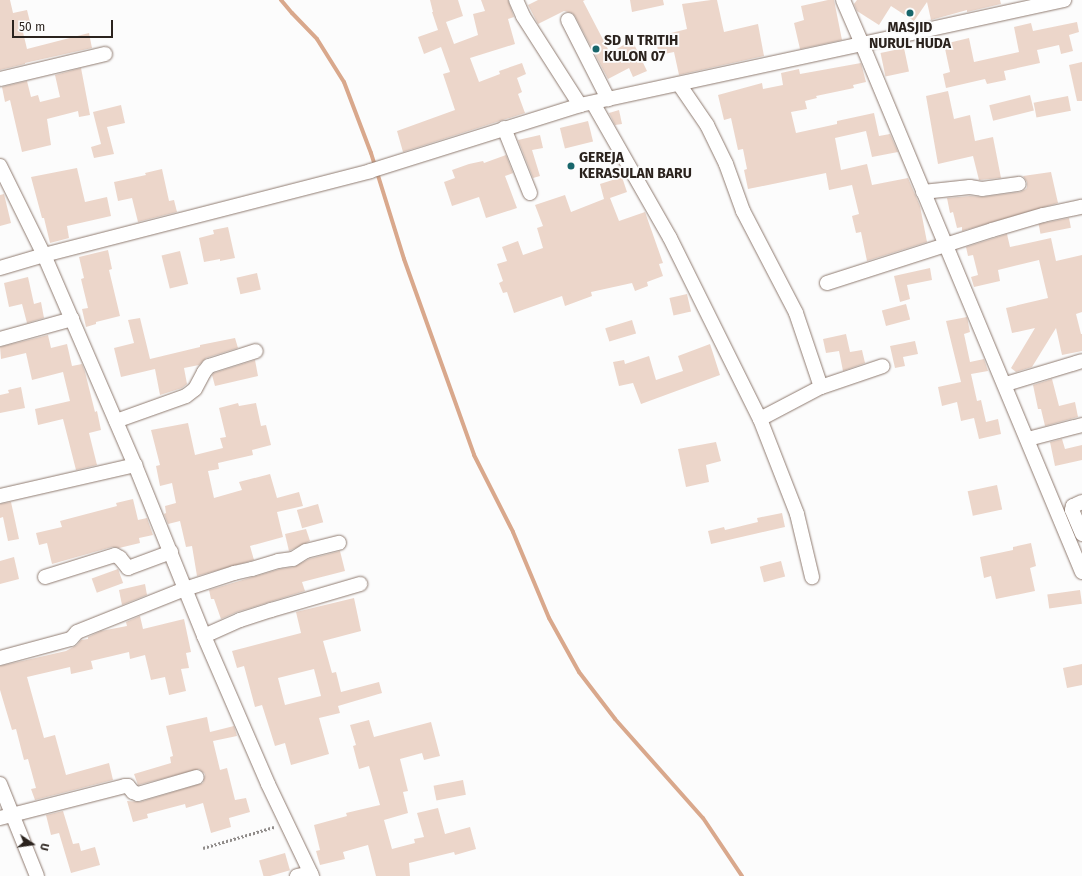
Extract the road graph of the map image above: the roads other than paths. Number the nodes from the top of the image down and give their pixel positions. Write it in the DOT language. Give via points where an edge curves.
graph roads {
  1 [pos="516,0"];
  2 [pos="843,0"];
  3 [pos="1064,0"];
  4 [pos="568,20"];
  5 [pos="862,44"];
  6 [pos="105,54"];
  7 [pos="0,80"];
  8 [pos="679,84"];
  9 [pos="608,99"];
  10 [pos="587,104"];
  11 [pos="504,128"];
  12 [pos="0,166"];
  13 [pos="1019,184"];
  14 [pos="924,192"];
  15 [pos="530,193"];
  16 [pos="1082,207"];
  17 [pos="946,245"];
  18 [pos="44,255"];
  19 [pos="0,268"];
  20 [pos="827,283"];
  21 [pos="72,319"];
  22 [pos="0,339"];
  23 [pos="256,351"];
  24 [pos="1082,360"];
  25 [pos="883,366"];
  26 [pos="1006,384"];
  27 [pos="821,387"];
  28 [pos="760,419"];
  29 [pos="116,421"];
  30 [pos="1082,424"];
  31 [pos="1028,438"];
  32 [pos="134,465"];
  33 [pos="0,496"];
  34 [pos="1082,502"];
  35 [pos="1082,534"];
  36 [pos="339,543"];
  37 [pos="171,552"];
  38 [pos="1082,572"];
  39 [pos="45,577"];
  40 [pos="812,577"];
  41 [pos="360,584"];
  42 [pos="185,590"];
  43 [pos="204,636"];
  44 [pos="0,658"];
  45 [pos="197,777"];
  46 [pos="0,784"];
  47 [pos="6,816"];
  48 [pos="311,874"];
  49 [pos="37,876"];
  50 [pos="297,876"];
  1 -- 10 [label="street" via="523,16"];
  2 -- 5 [label="street"];
  3 -- 5 [label="street"];
  4 -- 9 [label="street"];
  5 -- 8 [label="street"];
  5 -- 14 [label="street"];
  6 -- 7 [label="street"];
  8 -- 9 [label="street"];
  8 -- 27 [label="street" via="707,125 726,164 743,211 796,313"];
  9 -- 10 [label="street"];
  10 -- 11 [label="street"];
  10 -- 28 [label="street" via="670,238"];
  11 -- 15 [label="street"];
  11 -- 18 [label="street" via="370,171"];
  12 -- 18 [label="street"];
  13 -- 14 [label="street"];
  14 -- 17 [label="street"];
  16 -- 17 [label="street" via="1043,215"];
  17 -- 20 [label="street"];
  17 -- 26 [label="street"];
  18 -- 19 [label="street"];
  18 -- 21 [label="street"];
  21 -- 22 [label="street"];
  21 -- 29 [label="street"];
  23 -- 29 [label="street" via="209,366 195,389 186,396"];
  24 -- 26 [label="street"];
  25 -- 27 [label="street"];
  26 -- 31 [label="street"];
  27 -- 28 [label="street"];
  28 -- 40 [label="street" via="797,514"];
  29 -- 32 [label="street"];
  30 -- 31 [label="street"];
  31 -- 38 [label="street"];
  32 -- 33 [label="street"];
  32 -- 37 [label="street"];
  34 -- 35 [label="street" via="1073,506 1072,510"];
  36 -- 42 [label="street"];
  37 -- 39 [label="street" via="128,568 115,554"];
  37 -- 42 [label="street"];
  41 -- 43 [label="street" via="271,610"];
  42 -- 43 [label="street"];
  42 -- 44 [label="street" via="77,632 71,639"];
  43 -- 48 [label="street" via="286,824"];
  45 -- 47 [label="street" via="138,794 125,786"];
  46 -- 47 [label="street"];
  47 -- 49 [label="street"];
  48 -- 50 [label="street"];
}
